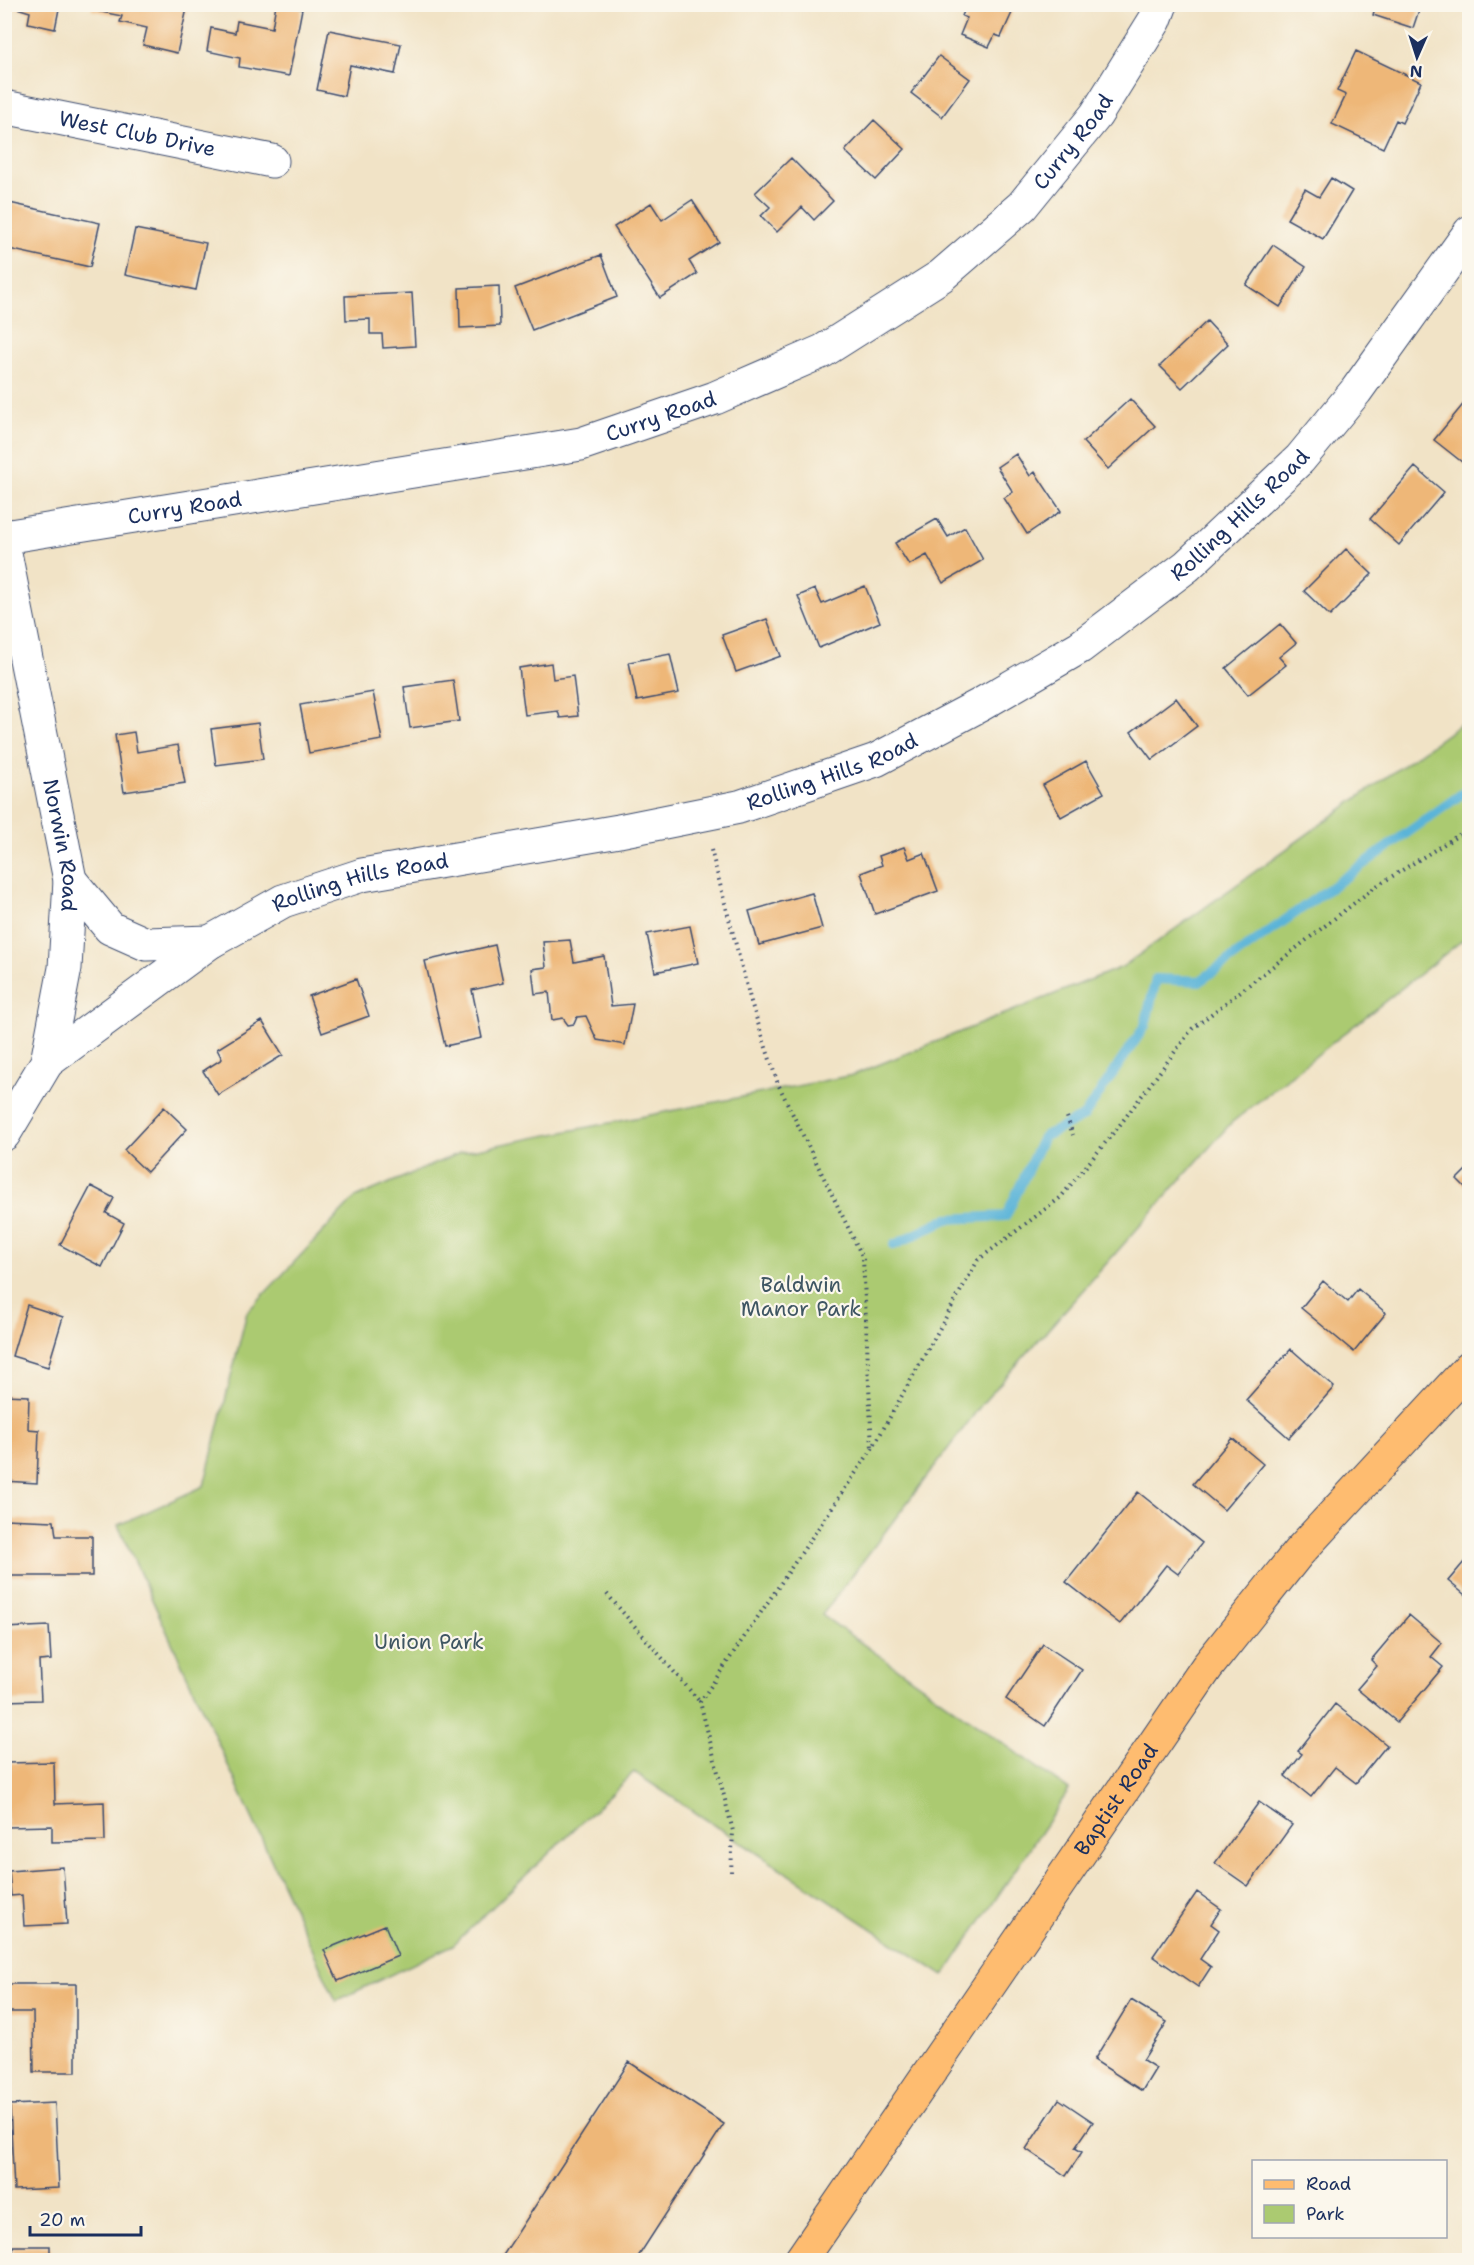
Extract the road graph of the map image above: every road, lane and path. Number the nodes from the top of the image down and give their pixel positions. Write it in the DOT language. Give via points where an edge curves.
graph roads {
  1 [pos="1161,4"];
  2 [pos="4,107"];
  3 [pos="272,161"];
  4 [pos="1470,232"];
  5 [pos="4,537"];
  6 [pos="4,548"];
  7 [pos="702,814"];
  8 [pos="1470,828"];
  9 [pos="70,880"];
  10 [pos="210,942"];
  11 [pos="47,1062"];
  12 [pos="1067,1116"];
  13 [pos="4,1134"];
  14 [pos="1073,1135"];
  15 [pos="1470,1367"];
  16 [pos="872,1449"];
  17 [pos="608,1594"];
  18 [pos="700,1702"];
  19 [pos="731,1872"];
  20 [pos="801,2260"];
  1 -- 5 [label="street, Curry Road" via="1096,115 1022,206 941,276 823,351 715,398 581,444"];
  2 -- 3 [label="street, West Club Drive"];
  4 -- 7 [label="street, Rolling Hills Road" via="1356,392 1300,459 1187,566 1134,607 1080,647 876,760 739,807"];
  6 -- 9 [label="street, Norwin Road"];
  7 -- 10 [label="street, Rolling Hills Road" via="362,875 284,901"];
  7 -- 16 [label="path" via="751,1002 778,1084 863,1258"];
  8 -- 16 [label="path" via="1375,887 1192,1029 1060,1198 978,1260"];
  9 -- 10 [label="street" via="110,928 146,944"];
  9 -- 11 [label="street, Norwin Road" via="65,968"];
  10 -- 11 [label="street, Rolling Hills Road"];
  11 -- 13 [label="street, Norwin Road"];
  12 -- 14 [label="path"];
  15 -- 20 [label="main road, Baptist Road" via="1298,1553 1207,1667"];
  16 -- 18 [label="path"];
  17 -- 18 [label="path"];
  18 -- 19 [label="path" via="734,1831"];
}
